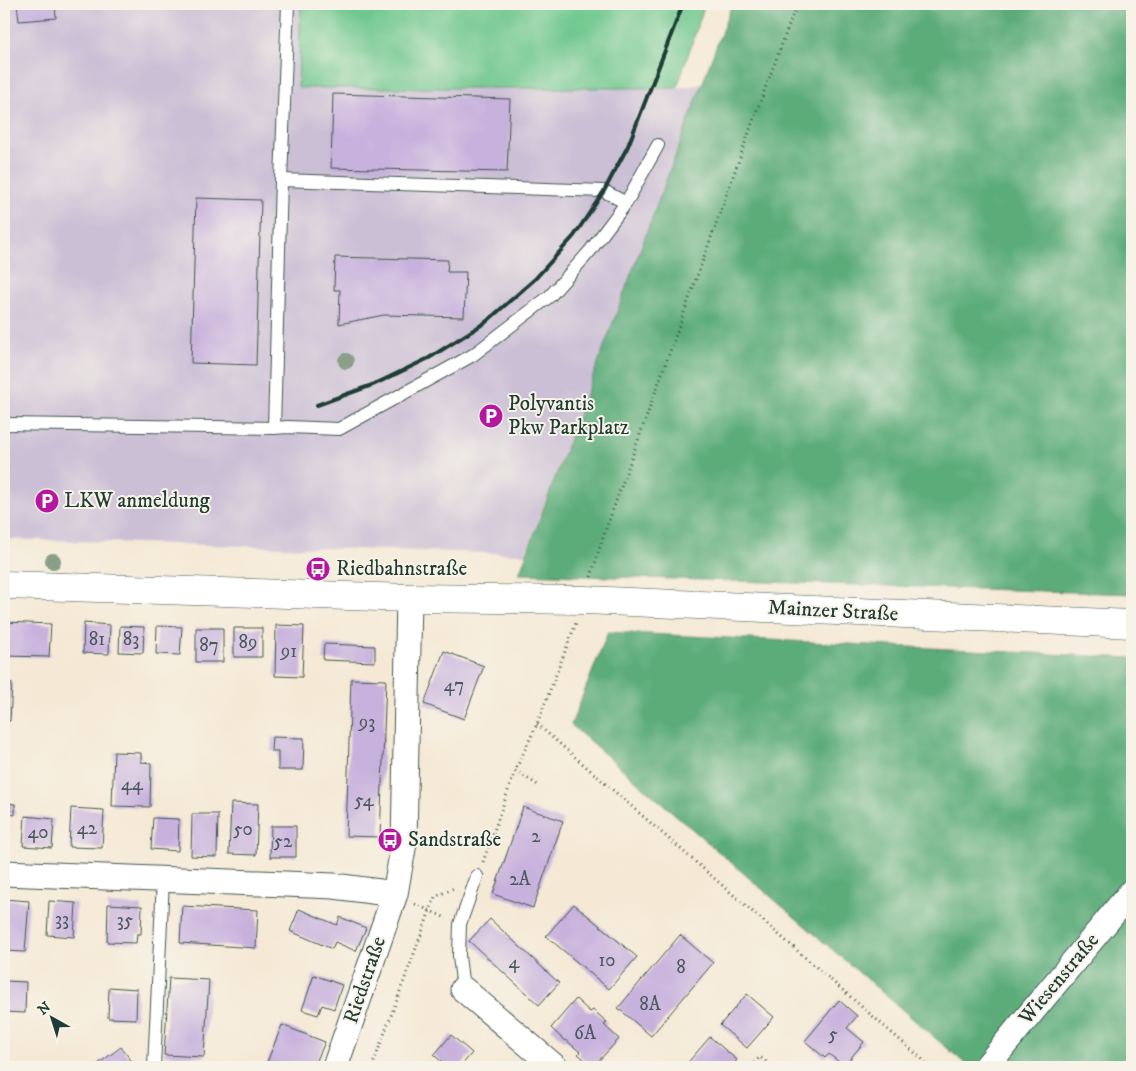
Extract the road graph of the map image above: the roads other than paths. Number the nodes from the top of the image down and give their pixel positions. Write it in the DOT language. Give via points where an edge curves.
graph roads {
  1 [pos="288,4"];
  2 [pos="658,145"];
  3 [pos="281,180"];
  4 [pos="626,202"];
  5 [pos="4,424"];
  6 [pos="274,428"];
  7 [pos="4,585"];
  8 [pos="409,598"];
  9 [pos="1132,624"];
  10 [pos="4,873"];
  11 [pos="477,876"];
  12 [pos="164,880"];
  13 [pos="1132,891"];
  14 [pos="395,894"];
  15 [pos="463,989"];
  16 [pos="154,1067"];
  17 [pos="334,1067"];
  18 [pos="556,1067"];
  19 [pos="986,1067"];
  1 -- 3 [label="lane"];
  2 -- 4 [label="lane"];
  3 -- 4 [label="lane" via="604,191"];
  3 -- 6 [label="lane"];
  4 -- 6 [label="lane" via="590,251 550,296 473,355 339,429"];
  5 -- 6 [label="lane"];
  7 -- 8 [label="main road"];
  8 -- 9 [label="main road, Mainzer Straße" via="585,600"];
  8 -- 14 [label="street" via="404,843"];
  10 -- 12 [label="street"];
  11 -- 15 [label="lane" via="460,924"];
  12 -- 14 [label="street" via="334,886"];
  12 -- 16 [label="lane"];
  13 -- 19 [label="street, Wiesenstraße"];
  14 -- 17 [label="street, Riedstraße"];
  15 -- 18 [label="street"];
}
